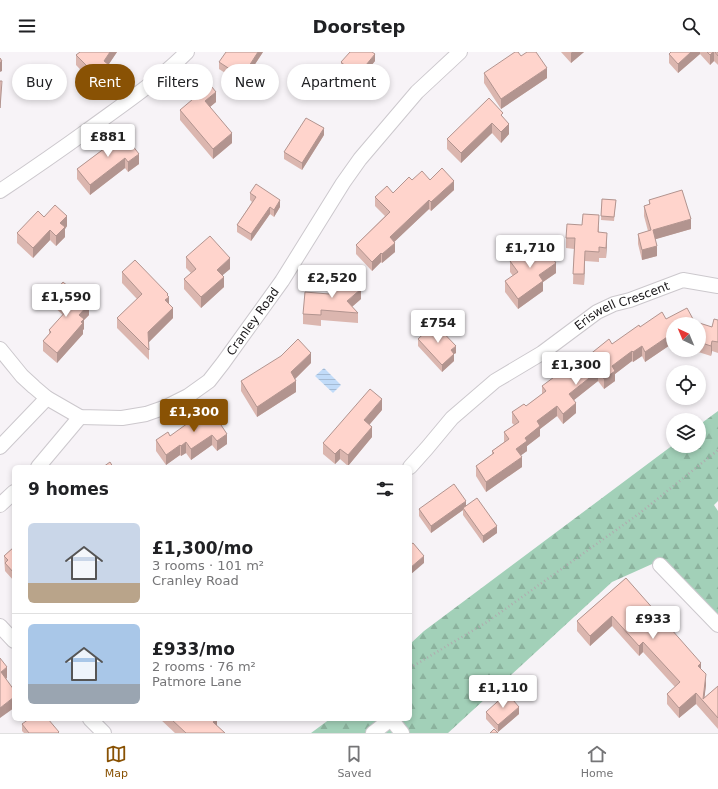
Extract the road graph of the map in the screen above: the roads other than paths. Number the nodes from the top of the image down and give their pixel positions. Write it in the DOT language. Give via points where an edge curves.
graph roads {
  1 [pos="187,52"];
  2 [pos="460,52"];
  3 [pos="0,192"];
  4 [pos="718,286"];
  5 [pos="0,349"];
  6 [pos="46,398"];
  7 [pos="80,416"];
  8 [pos="0,447"];
  9 [pos="40,465"];
  10 [pos="412,465"];
  11 [pos="12,494"];
  12 [pos="0,505"];
  13 [pos="660,565"];
  14 [pos="718,625"];
  15 [pos="0,626"];
  16 [pos="12,639"];
  17 [pos="92,721"];
  18 [pos="388,721"];
  19 [pos="393,721"];
  20 [pos="104,733"];
  21 [pos="373,733"];
  22 [pos="402,733"];
  1 -- 3 [label="street" via="174,65 68,146"];
  2 -- 7 [label="street, Cranley Road" via="417,92 360,159 282,281 209,381 188,396 146,414 122,418"];
  4 -- 10 [label="street, Eriswell Crescent" via="683,280 597,312 542,353 495,382 452,418"];
  5 -- 6 [label="street, Cranley Road" via="22,376"];
  6 -- 7 [label="street, Cranley Road"];
  6 -- 8 [label="street"];
  7 -- 9 [label="street"];
  11 -- 12 [label="street"];
  13 -- 14 [label="street"];
  15 -- 16 [label="street"];
  17 -- 20 [label="street"];
  18 -- 21 [label="street"];
  19 -- 22 [label="street"];
}
